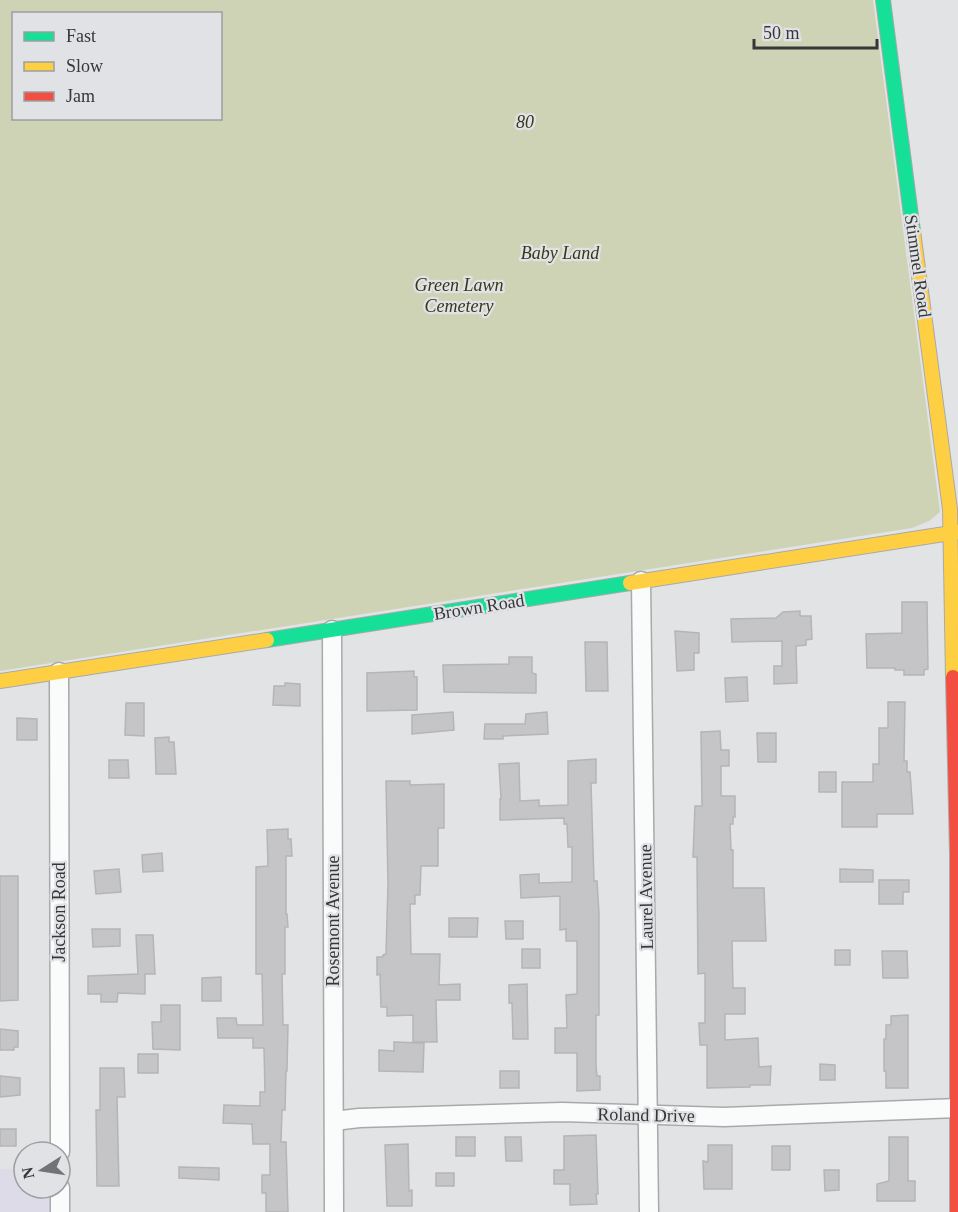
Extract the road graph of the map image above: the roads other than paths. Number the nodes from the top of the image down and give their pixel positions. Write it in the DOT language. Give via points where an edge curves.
graph roads {
  1 [pos="883,0"];
  2 [pos="955,532"];
  3 [pos="640,581"];
  4 [pos="332,630"];
  5 [pos="59,672"];
  6 [pos="0,681"];
  7 [pos="958,1108"];
  8 [pos="649,1116"];
  9 [pos="334,1121"];
  10 [pos="60,1140"];
  11 [pos="334,1212"];
  12 [pos="650,1212"];
  13 [pos="957,1212"];
  1 -- 2 [label="street, Stimmel Road"];
  2 -- 3 [label="street, Brown Road"];
  2 -- 7 [label="street, Stimmel Road"];
  3 -- 4 [label="street, Brown Road"];
  3 -- 8 [label="street, Laurel Avenue"];
  4 -- 5 [label="street, Brown Road"];
  4 -- 9 [label="street, Rosemont Avenue"];
  5 -- 6 [label="street, Brown Road"];
  5 -- 10 [label="street, Jackson Road"];
  7 -- 8 [label="street, Roland Drive"];
  7 -- 13 [label="street, Stimmel Road"];
  8 -- 9 [label="street, Roland Drive" via="562,1112"];
  8 -- 12 [label="street, Laurel Avenue"];
  9 -- 11 [label="street, Rosemont Avenue"];
}
